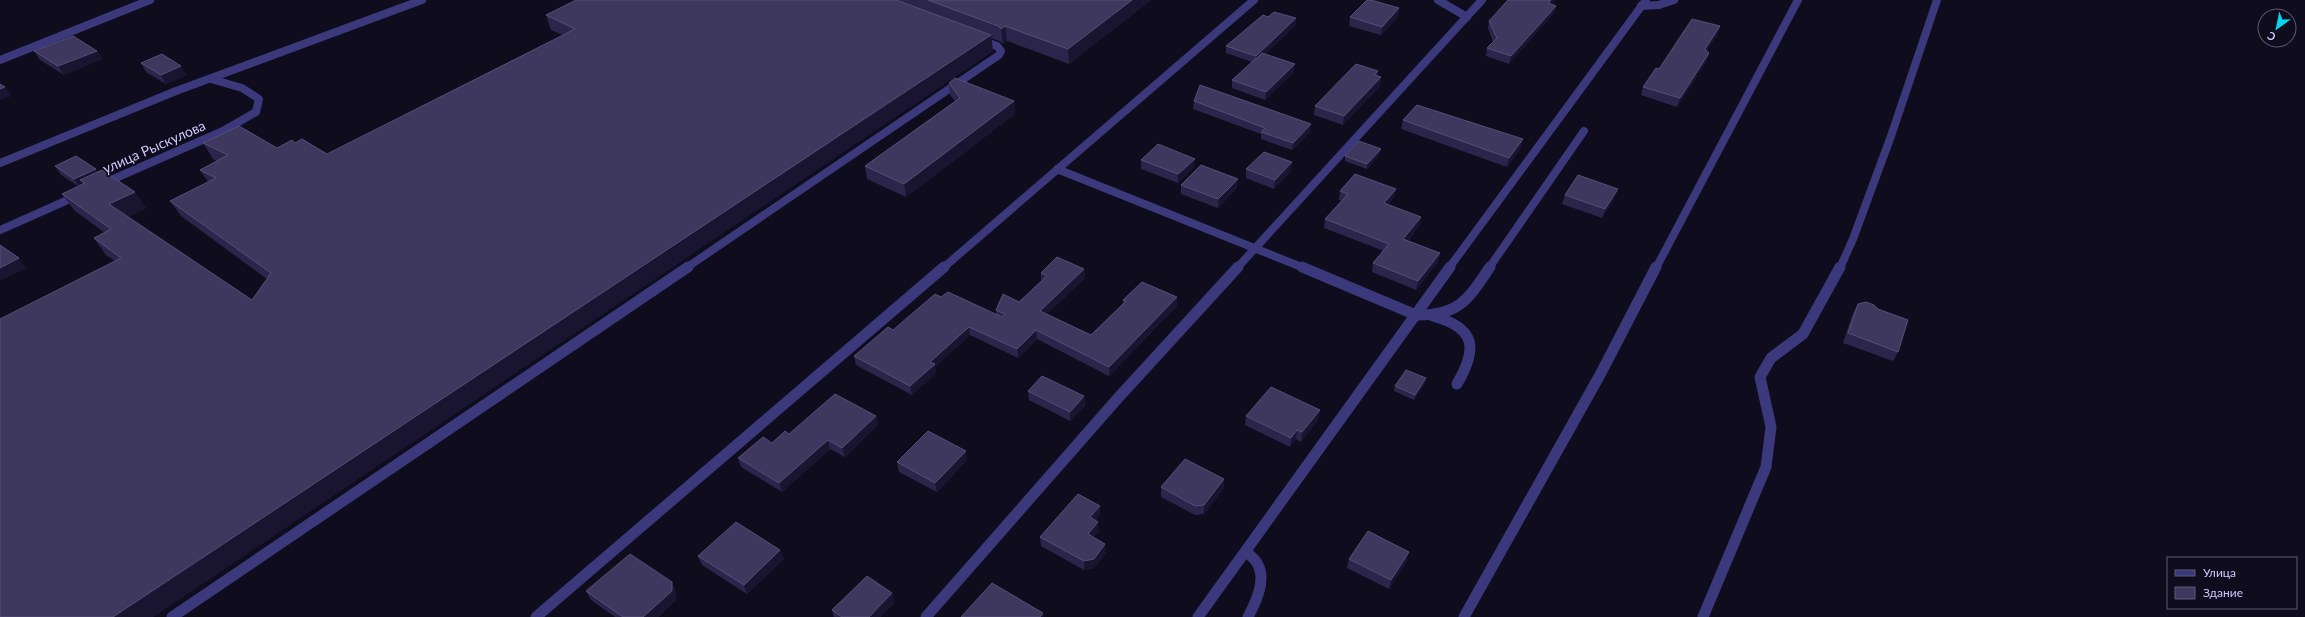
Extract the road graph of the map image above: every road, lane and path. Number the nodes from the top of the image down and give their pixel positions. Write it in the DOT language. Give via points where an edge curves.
graph roads {
  1 [pos="150,0"];
  2 [pos="422,0"];
  3 [pos="1254,0"];
  4 [pos="1438,0"];
  5 [pos="1482,0"];
  6 [pos="1674,0"];
  7 [pos="1798,0"];
  8 [pos="1937,0"];
  9 [pos="1644,3"];
  10 [pos="1467,17"];
  11 [pos="968,35"];
  12 [pos="0,60"];
  13 [pos="211,79"];
  14 [pos="1584,131"];
  15 [pos="0,163"];
  16 [pos="1058,169"];
  17 [pos="0,230"];
  18 [pos="1256,248"];
  19 [pos="1416,315"];
  20 [pos="1432,316"];
  21 [pos="1457,384"];
  22 [pos="1246,551"];
  23 [pos="172,617"];
  24 [pos="536,617"];
  25 [pos="926,617"];
  26 [pos="1198,617"];
  27 [pos="1248,617"];
  28 [pos="1464,617"];
  29 [pos="1703,617"];
  1 -- 12 [label="street"];
  2 -- 13 [label="street"];
  3 -- 16 [label="street"];
  4 -- 10 [label="street"];
  5 -- 10 [label="street"];
  6 -- 9 [label="street" via="1659,5"];
  7 -- 28 [label="street" via="1601,373"];
  8 -- 29 [label="street" via="1891,136 1844,259 1803,334 1771,358 1760,377 1771,428 1766,467"];
  9 -- 19 [label="street" via="1517,171"];
  10 -- 18 [label="street"];
  11 -- 23 [label="street" via="997,46 1001,51 999,55"];
  13 -- 15 [label="street"];
  13 -- 17 [label="street, улица Рыскулова" via="242,88 259,99 256,112 223,131"];
  14 -- 20 [label="street" via="1467,300 1453,310"];
  16 -- 18 [label="street"];
  16 -- 24 [label="street"];
  18 -- 19 [label="street"];
  18 -- 25 [label="street" via="1118,398"];
  19 -- 20 [label="street"];
  19 -- 22 [label="street"];
  20 -- 21 [label="street" via="1446,319 1462,327 1471,341 1469,362"];
  22 -- 26 [label="street"];
  22 -- 27 [label="street" via="1257,563 1261,586 1255,606"];
}
